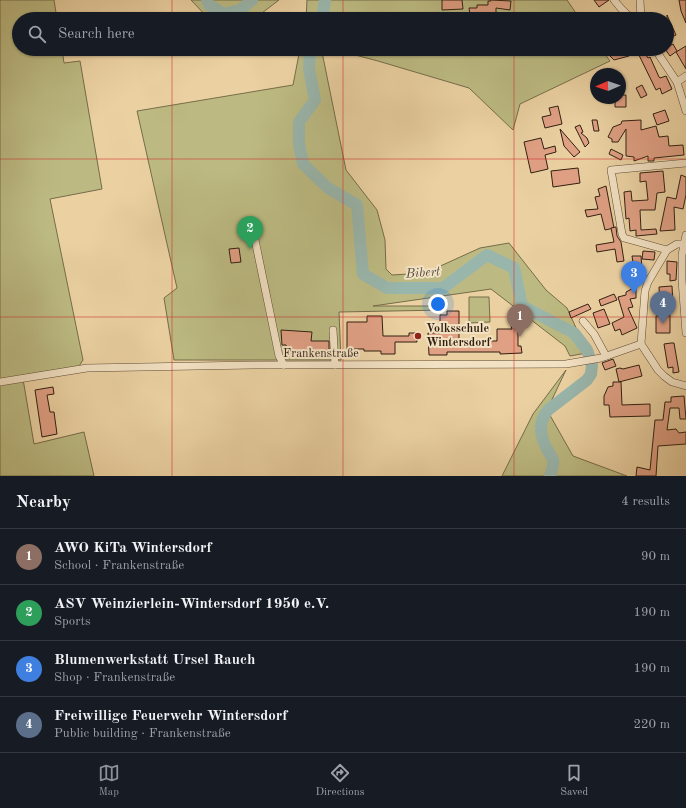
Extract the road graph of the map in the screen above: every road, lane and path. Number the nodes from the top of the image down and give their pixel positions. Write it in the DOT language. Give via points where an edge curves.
graph roads {
  1 [pos="614,0"];
  2 [pos="640,0"];
  3 [pos="624,12"];
  4 [pos="641,12"];
  5 [pos="660,56"];
  6 [pos="686,76"];
  7 [pos="677,82"];
  8 [pos="686,111"];
  9 [pos="686,162"];
  10 [pos="254,235"];
  11 [pos="686,235"];
  12 [pos="684,244"];
  13 [pos="667,250"];
  14 [pos="684,255"];
  15 [pos="583,321"];
  16 [pos="334,330"];
  17 [pos="686,333"];
  18 [pos="641,344"];
  19 [pos="604,357"];
  20 [pos="284,365"];
  21 [pos="335,365"];
  22 [pos="0,382"];
  23 [pos="686,386"];
  1 -- 3 [label="street"];
  2 -- 4 [label="street"];
  5 -- 7 [label="street"];
  6 -- 7 [label="street"];
  7 -- 8 [label="street"];
  9 -- 13 [label="street" via="612,170 624,238"];
  10 -- 20 [label="street" via="279,356"];
  11 -- 12 [label="street"];
  12 -- 13 [label="street" via="676,244"];
  12 -- 14 [label="street"];
  13 -- 18 [label="street" via="645,291"];
  14 -- 17 [label="street" via="682,280"];
  15 -- 19 [label="street" via="594,334"];
  16 -- 21 [label="street"];
  18 -- 19 [label="street, Frankenstraße"];
  18 -- 23 [label="street" via="664,376 672,382"];
  19 -- 21 [label="street, Frankenstraße" via="546,365"];
  20 -- 21 [label="street, Frankenstraße"];
  20 -- 22 [label="street, Frankenstraße" via="87,368"];
}
